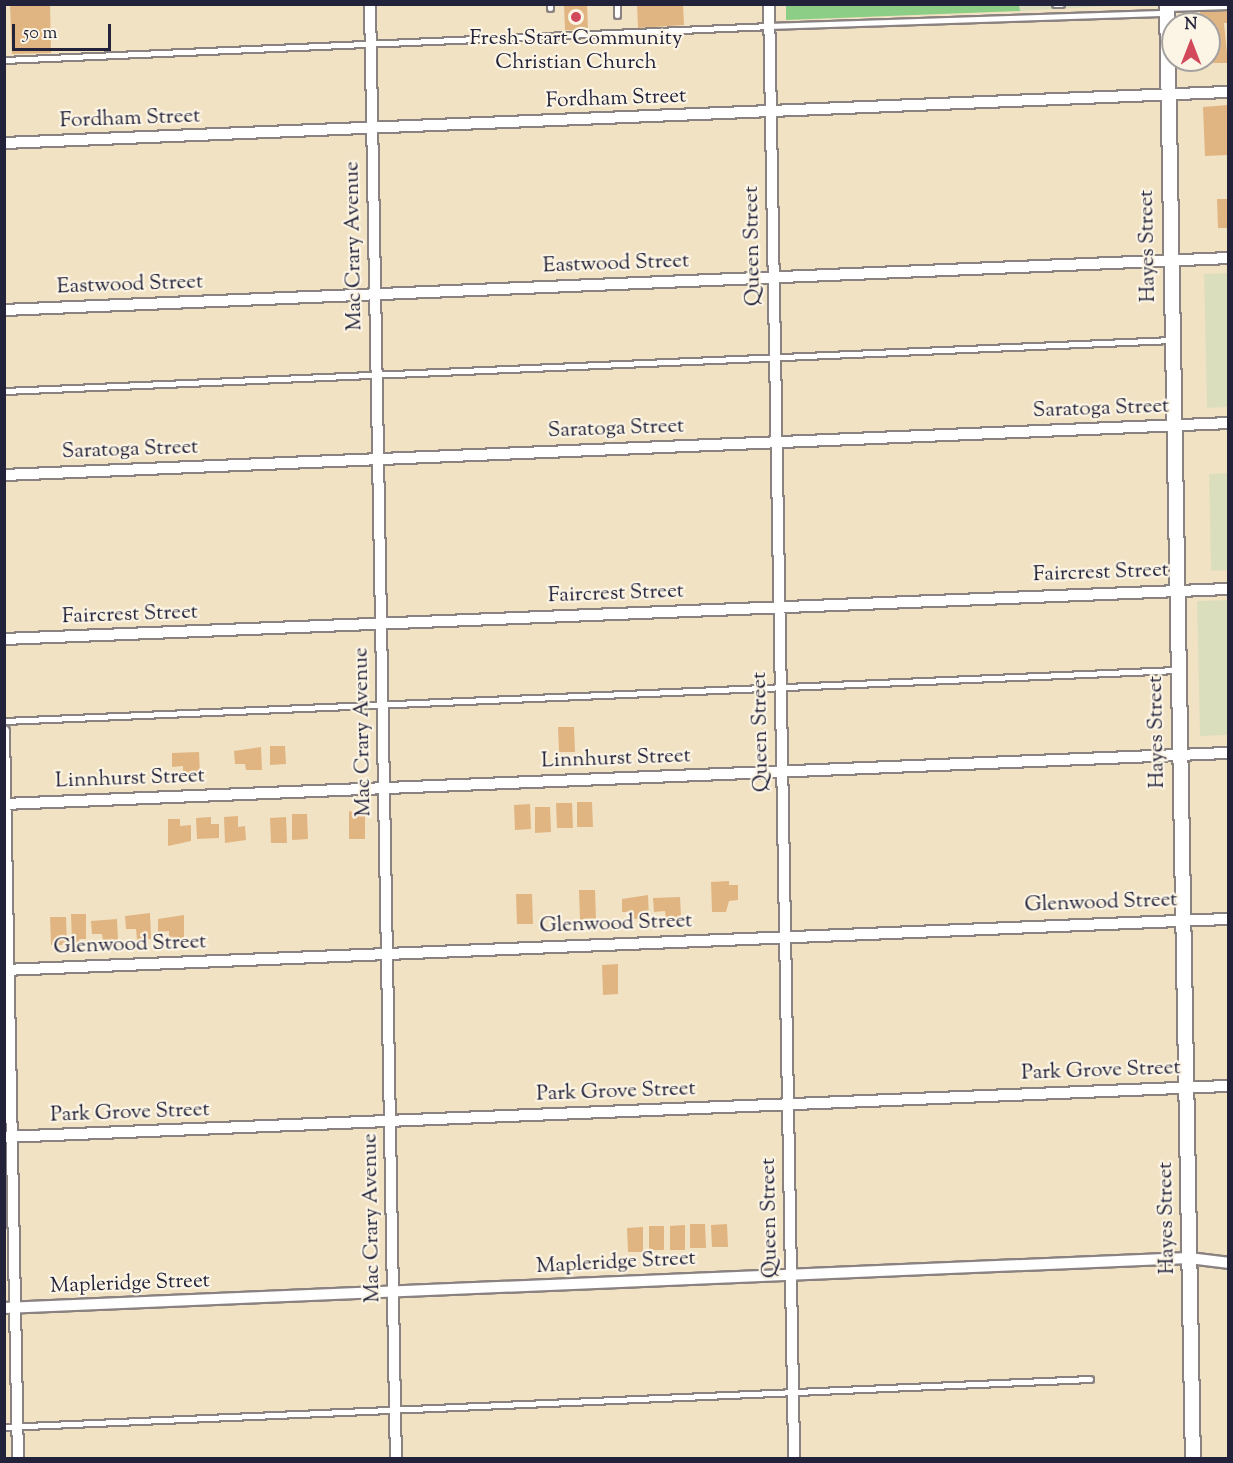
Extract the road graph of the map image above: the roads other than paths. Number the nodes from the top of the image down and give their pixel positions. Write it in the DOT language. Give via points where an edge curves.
graph roads {
  1 [pos="370,4"];
  2 [pos="617,4"];
  3 [pos="769,4"];
  4 [pos="1055,4"];
  5 [pos="1061,4"];
  6 [pos="1228,6"];
  7 [pos="1167,8"];
  8 [pos="617,15"];
  9 [pos="770,26"];
  10 [pos="370,43"];
  11 [pos="4,60"];
  12 [pos="1168,92"];
  13 [pos="1228,92"];
  14 [pos="770,112"];
  15 [pos="372,129"];
  16 [pos="4,143"];
  17 [pos="1228,258"];
  18 [pos="1169,260"];
  19 [pos="772,277"];
  20 [pos="375,294"];
  21 [pos="4,310"];
  22 [pos="1170,340"];
  23 [pos="774,357"];
  24 [pos="377,375"];
  25 [pos="4,391"];
  26 [pos="1228,423"];
  27 [pos="1172,425"];
  28 [pos="775,442"];
  29 [pos="378,459"];
  30 [pos="4,474"];
  31 [pos="1228,588"];
  32 [pos="1175,590"];
  33 [pos="778,607"];
  34 [pos="381,624"];
  35 [pos="4,639"];
  36 [pos="1177,670"];
  37 [pos="780,687"];
  38 [pos="382,704"];
  39 [pos="4,721"];
  40 [pos="4,732"];
  41 [pos="1228,753"];
  42 [pos="1178,755"];
  43 [pos="781,772"];
  44 [pos="384,788"];
  45 [pos="5,804"];
  46 [pos="1228,919"];
  47 [pos="1182,920"];
  48 [pos="784,936"];
  49 [pos="387,953"];
  50 [pos="7,970"];
  51 [pos="1228,1086"];
  52 [pos="1185,1087"];
  53 [pos="787,1104"];
  54 [pos="390,1121"];
  55 [pos="8,1137"];
  56 [pos="1189,1258"];
  57 [pos="1228,1263"];
  58 [pos="790,1275"];
  59 [pos="392,1293"];
  60 [pos="10,1308"];
  61 [pos="1090,1379"];
  62 [pos="793,1394"];
  63 [pos="395,1412"];
  64 [pos="18,1426"];
  65 [pos="4,1427"];
  66 [pos="18,1458"];
  67 [pos="396,1458"];
  68 [pos="795,1458"];
  69 [pos="1193,1458"];
  1 -- 10 [label="street, Mac Crary Avenue"];
  2 -- 8 [label="lane"];
  3 -- 9 [label="street, Queen Street"];
  4 -- 5 [label="lane"];
  6 -- 7 [label="lane"];
  7 -- 9 [label="lane"];
  7 -- 12 [label="street, Hayes Street"];
  9 -- 10 [label="lane"];
  9 -- 14 [label="street, Queen Street"];
  10 -- 11 [label="lane"];
  10 -- 15 [label="street, Mac Crary Avenue"];
  12 -- 13 [label="street, Fordham Street"];
  12 -- 14 [label="street, Fordham Street"];
  12 -- 18 [label="street, Hayes Street"];
  14 -- 15 [label="street, Fordham Street"];
  14 -- 19 [label="street, Queen Street"];
  15 -- 16 [label="street, Fordham Street"];
  15 -- 20 [label="street, Mac Crary Avenue"];
  17 -- 18 [label="street, Eastwood Street"];
  18 -- 19 [label="street, Eastwood Street"];
  18 -- 22 [label="street, Hayes Street"];
  19 -- 20 [label="street, Eastwood Street"];
  19 -- 23 [label="street, Queen Street"];
  20 -- 21 [label="street, Eastwood Street"];
  20 -- 24 [label="street, Mac Crary Avenue"];
  22 -- 23 [label="lane"];
  22 -- 27 [label="street, Hayes Street"];
  23 -- 24 [label="lane"];
  23 -- 28 [label="street, Queen Street"];
  24 -- 25 [label="lane"];
  24 -- 29 [label="street, Mac Crary Avenue"];
  26 -- 27 [label="street, Saratoga Street"];
  27 -- 28 [label="street, Saratoga Street"];
  27 -- 32 [label="street, Hayes Street"];
  28 -- 29 [label="street, Saratoga Street"];
  28 -- 33 [label="street, Queen Street"];
  29 -- 30 [label="street, Saratoga Street"];
  29 -- 34 [label="street, Mac Crary Avenue"];
  31 -- 32 [label="street, Faircrest Street"];
  32 -- 33 [label="street, Faircrest Street"];
  32 -- 36 [label="street, Hayes Street"];
  33 -- 34 [label="street, Faircrest Street"];
  33 -- 37 [label="street, Queen Street"];
  34 -- 35 [label="street, Faircrest Street"];
  34 -- 38 [label="street, Mac Crary Avenue"];
  36 -- 37 [label="lane"];
  36 -- 42 [label="street, Hayes Street"];
  37 -- 38 [label="lane"];
  37 -- 43 [label="street, Queen Street"];
  38 -- 39 [label="lane"];
  38 -- 44 [label="street, Mac Crary Avenue"];
  40 -- 45 [label="street"];
  41 -- 42 [label="street, Linnhurst Street"];
  42 -- 43 [label="street, Linnhurst Street"];
  42 -- 47 [label="street, Hayes Street"];
  43 -- 44 [label="street, Linnhurst Street"];
  43 -- 48 [label="street, Queen Street"];
  44 -- 45 [label="street, Linnhurst Street"];
  44 -- 49 [label="street, Mac Crary Avenue"];
  45 -- 50 [label="street"];
  46 -- 47 [label="street, Glenwood Street"];
  47 -- 48 [label="street, Glenwood Street"];
  47 -- 52 [label="street, Hayes Street"];
  48 -- 49 [label="street, Glenwood Street"];
  48 -- 53 [label="street, Queen Street"];
  49 -- 50 [label="street, Glenwood Street"];
  49 -- 54 [label="street, Mac Crary Avenue"];
  50 -- 55 [label="street"];
  51 -- 52 [label="street, Park Grove Street"];
  52 -- 53 [label="street, Park Grove Street"];
  52 -- 56 [label="street, Hayes Street"];
  53 -- 54 [label="street, Park Grove Street"];
  53 -- 58 [label="street, Queen Street"];
  54 -- 55 [label="street, Park Grove Street"];
  54 -- 59 [label="street, Mac Crary Avenue"];
  55 -- 60 [label="street"];
  56 -- 57 [label="street, Mapleridge Street"];
  56 -- 58 [label="street, Mapleridge Street"];
  56 -- 69 [label="street, Hayes Street"];
  58 -- 59 [label="street, Mapleridge Street"];
  58 -- 62 [label="street, Queen Street"];
  59 -- 60 [label="street, Mapleridge Street"];
  59 -- 63 [label="street, Mac Crary Avenue"];
  60 -- 64 [label="street"];
  61 -- 62 [label="lane"];
  62 -- 63 [label="lane"];
  62 -- 68 [label="street, Queen Street"];
  63 -- 64 [label="lane"];
  63 -- 67 [label="street, Mac Crary Avenue"];
  64 -- 65 [label="lane"];
  64 -- 66 [label="street"];
}
